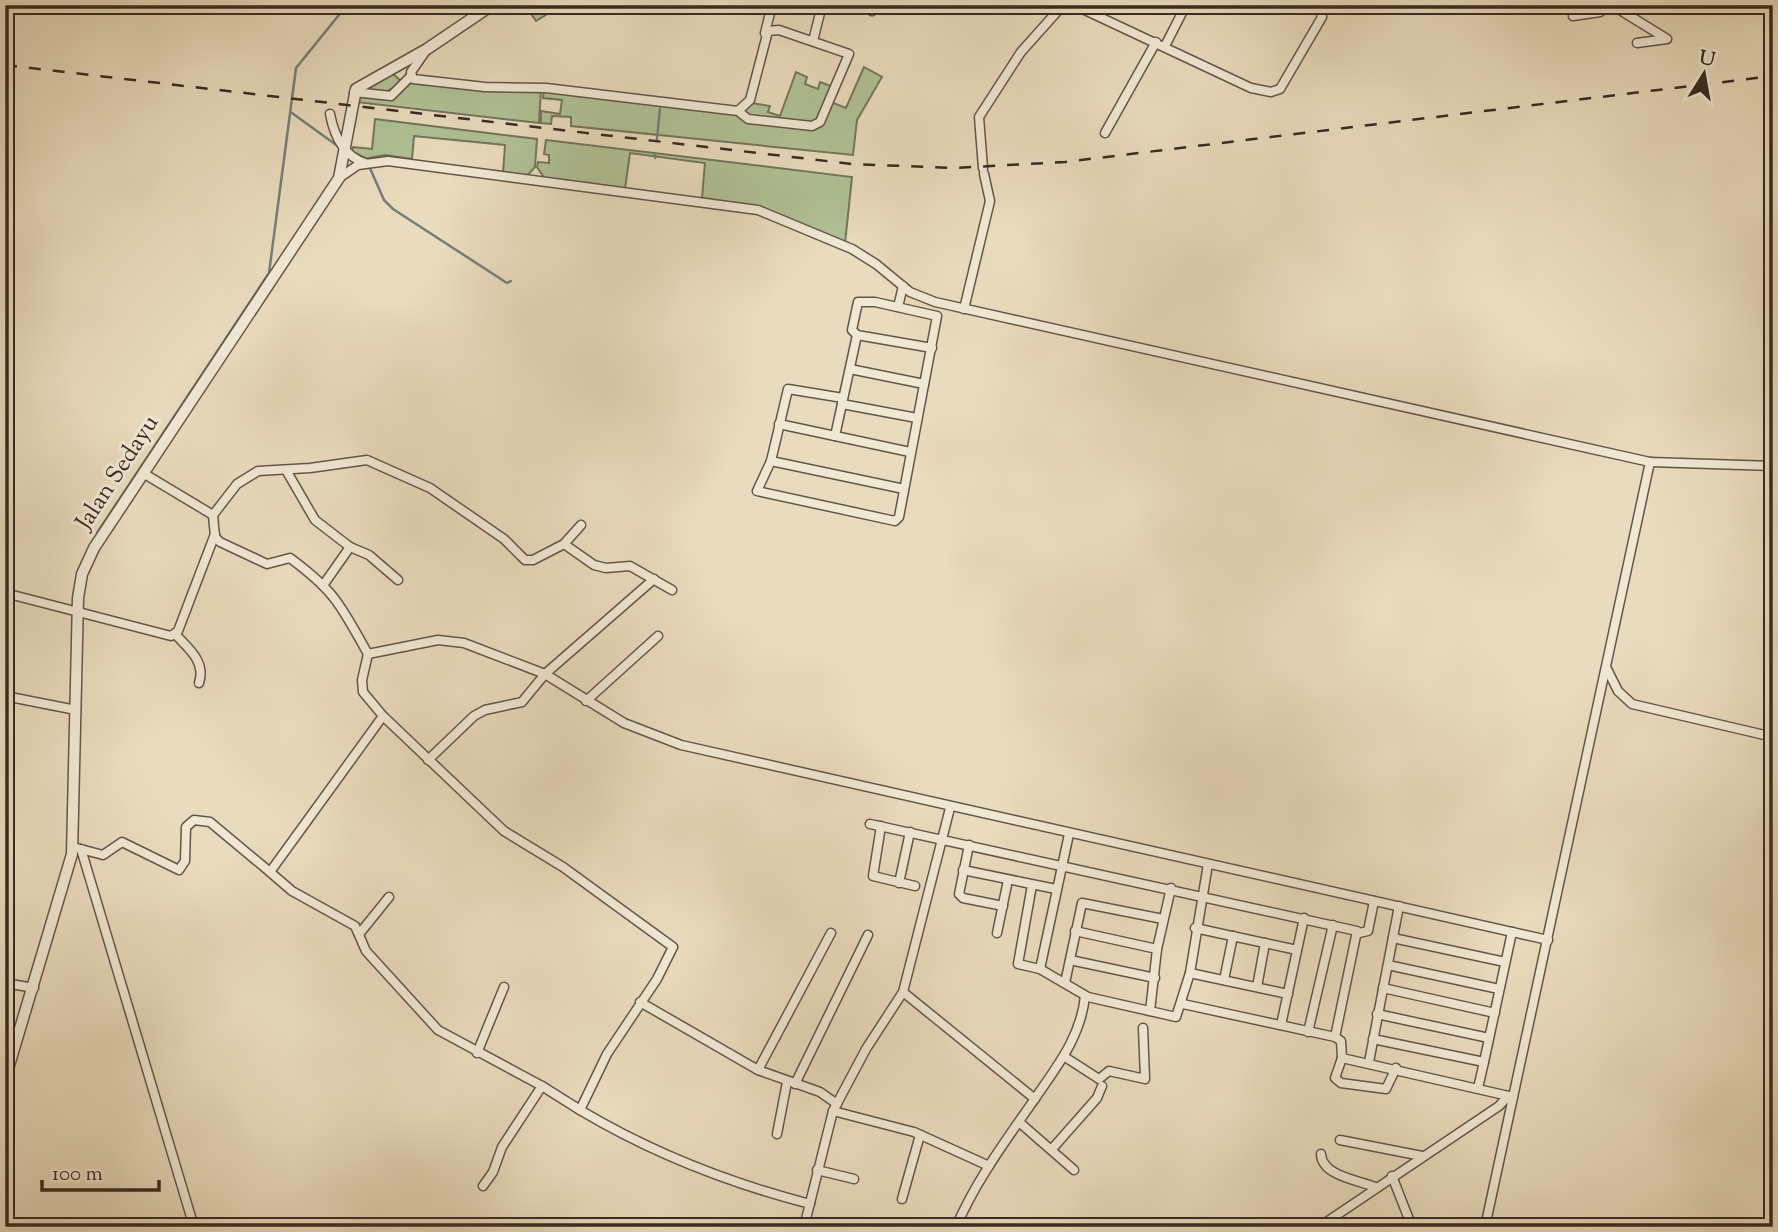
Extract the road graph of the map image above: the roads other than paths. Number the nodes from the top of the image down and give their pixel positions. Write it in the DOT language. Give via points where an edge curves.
graph roads {
  1 [pos="492,5"];
  2 [pos="772,5"];
  3 [pos="822,5"];
  4 [pos="1063,5"];
  5 [pos="1074,5"];
  6 [pos="1186,5"];
  7 [pos="1319,5"];
  8 [pos="1611,5"];
  9 [pos="1573,16"];
  10 [pos="764,36"];
  11 [pos="813,41"];
  12 [pos="1156,42"];
  13 [pos="1637,43"];
  14 [pos="1165,46"];
  15 [pos="427,49"];
  16 [pos="411,76"];
  17 [pos="354,92"];
  18 [pos="738,111"];
  19 [pos="330,114"];
  20 [pos="1105,134"];
  21 [pos="346,152"];
  22 [pos="365,163"];
  23 [pos="339,178"];
  24 [pos="903,285"];
  25 [pos="916,296"];
  26 [pos="898,307"];
  27 [pos="964,309"];
  28 [pos="914,310"];
  29 [pos="857,335"];
  30 [pos="932,348"];
  31 [pos="850,369"];
  32 [pos="925,384"];
  33 [pos="842,401"];
  34 [pos="918,418"];
  35 [pos="779,424"];
  36 [pos="835,436"];
  37 [pos="910,452"];
  38 [pos="771,461"];
  39 [pos="1650,462"];
  40 [pos="1773,466"];
  41 [pos="286,470"];
  42 [pos="143,473"];
  43 [pos="904,489"];
  44 [pos="213,515"];
  45 [pos="580,525"];
  46 [pos="215,534"];
  47 [pos="564,544"];
  48 [pos="350,547"];
  49 [pos="398,580"];
  50 [pos="324,583"];
  51 [pos="651,583"];
  52 [pos="672,590"];
  53 [pos="5,593"];
  54 [pos="78,609"];
  55 [pos="176,635"];
  56 [pos="657,636"];
  57 [pos="366,651"];
  58 [pos="1607,668"];
  59 [pos="545,674"];
  60 [pos="199,683"];
  61 [pos="5,696"];
  62 [pos="586,701"];
  63 [pos="75,710"];
  64 [pos="383,716"];
  65 [pos="1773,737"];
  66 [pos="428,760"];
  67 [pos="950,807"];
  68 [pos="870,824"];
  69 [pos="881,826"];
  70 [pos="910,832"];
  71 [pos="1069,834"];
  72 [pos="942,838"];
  73 [pos="969,845"];
  74 [pos="77,848"];
  75 [pos="1062,864"];
  76 [pos="1208,864"];
  77 [pos="963,870"];
  78 [pos="270,872"];
  79 [pos="1008,880"];
  80 [pos="899,883"];
  81 [pos="1032,885"];
  82 [pos="915,886"];
  83 [pos="1171,888"];
  84 [pos="1056,889"];
  85 [pos="1202,895"];
  86 [pos="389,897"];
  87 [pos="1374,901"];
  88 [pos="1003,906"];
  89 [pos="1399,906"];
  90 [pos="1304,918"];
  91 [pos="1163,919"];
  92 [pos="1333,925"];
  93 [pos="1195,928"];
  94 [pos="1075,931"];
  95 [pos="1512,932"];
  96 [pos="360,933"];
  97 [pos="831,933"];
  98 [pos="997,933"];
  99 [pos="1359,933"];
  100 [pos="868,935"];
  101 [pos="1233,936"];
  102 [pos="1393,938"];
  103 [pos="1548,940"];
  104 [pos="1265,943"];
  105 [pos="1157,949"];
  106 [pos="1297,950"];
  107 [pos="1069,961"];
  108 [pos="1505,962"];
  109 [pos="1388,965"];
  110 [pos="1040,969"];
  111 [pos="1190,973"];
  112 [pos="1155,978"];
  113 [pos="1224,980"];
  114 [pos="5,983"];
  115 [pos="1065,983"];
  116 [pos="504,987"];
  117 [pos="1257,987"];
  118 [pos="34,988"];
  119 [pos="1383,988"];
  120 [pos="1499,989"];
  121 [pos="903,992"];
  122 [pos="1288,994"];
  123 [pos="1085,996"];
  124 [pos="640,1002"];
  125 [pos="1183,1004"];
  126 [pos="1150,1011"];
  127 [pos="1494,1013"];
  128 [pos="1377,1014"];
  129 [pos="1281,1025"];
  130 [pos="1143,1028"];
  131 [pos="1308,1032"];
  132 [pos="1335,1037"];
  133 [pos="1489,1038"];
  134 [pos="1373,1039"];
  135 [pos="477,1053"];
  136 [pos="1065,1056"];
  137 [pos="1342,1058"];
  138 [pos="1369,1062"];
  139 [pos="1484,1062"];
  140 [pos="1396,1069"];
  141 [pos="758,1070"];
  142 [pos="5,1079"];
  143 [pos="791,1083"];
  144 [pos="542,1086"];
  145 [pos="1102,1086"];
  146 [pos="1478,1088"];
  147 [pos="1511,1097"];
  148 [pos="1035,1099"];
  149 [pos="835,1107"];
  150 [pos="580,1110"];
  151 [pos="1019,1122"];
  152 [pos="777,1134"];
  153 [pos="920,1135"];
  154 [pos="1340,1140"];
  155 [pos="1052,1149"];
  156 [pos="1321,1154"];
  157 [pos="1422,1156"];
  158 [pos="989,1166"];
  159 [pos="817,1170"];
  160 [pos="1074,1170"];
  161 [pos="1392,1176"];
  162 [pos="855,1179"];
  163 [pos="483,1186"];
  164 [pos="1375,1187"];
  165 [pos="902,1199"];
  166 [pos="810,1204"];
  167 [pos="1410,1222"];
  168 [pos="958,1223"];
  169 [pos="194,1227"];
  170 [pos="804,1227"];
  171 [pos="973,1227"];
  172 [pos="1319,1227"];
  173 [pos="1485,1227"];
  1 -- 15 [label="street"];
  2 -- 10 [label="street"];
  3 -- 11 [label="street"];
  4 -- 27 [label="street" via="1021,52 979,117 990,201"];
  5 -- 12 [label="street"];
  6 -- 14 [label="street"];
  7 -- 14 [label="street" via="1322,17 1280,89 1271,92 1251,88"];
  8 -- 9 [label="street" via="1600,12"];
  8 -- 13 [label="street" via="1667,39"];
  10 -- 11 [label="street" via="773,29"];
  10 -- 18 [label="street" via="750,100"];
  11 -- 18 [label="street" via="849,54 817,125 748,118"];
  12 -- 14 [label="street"];
  12 -- 20 [label="street"];
  15 -- 16 [label="street"];
  15 -- 17 [label="street" via="360,84"];
  16 -- 17 [label="street" via="391,96"];
  16 -- 18 [label="street"];
  17 -- 21 [label="street, Jalan Sedayu"];
  19 -- 21 [label="street"];
  21 -- 22 [label="street"];
  21 -- 23 [label="street, Jalan Sedayu"];
  22 -- 23 [label="street"];
  22 -- 24 [label="street" via="407,163 744,207 852,249"];
  23 -- 42 [label="street, Jalan Sedayu"];
  24 -- 25 [label="street"];
  24 -- 26 [label="street"];
  25 -- 27 [label="street"];
  25 -- 28 [label="street"];
  26 -- 28 [label="street"];
  26 -- 29 [label="street" via="860,300 852,330"];
  27 -- 39 [label="street"];
  28 -- 30 [label="street" via="938,319"];
  29 -- 30 [label="street"];
  29 -- 31 [label="street"];
  30 -- 32 [label="street"];
  31 -- 32 [label="street"];
  31 -- 33 [label="street"];
  32 -- 34 [label="street"];
  33 -- 34 [label="street"];
  33 -- 35 [label="street" via="788,388"];
  33 -- 36 [label="street"];
  34 -- 37 [label="street"];
  35 -- 36 [label="street"];
  35 -- 38 [label="street"];
  36 -- 37 [label="street"];
  37 -- 43 [label="street"];
  38 -- 43 [label="street"];
  38 -- 43 [label="street" via="758,488 761,494 892,522 899,517"];
  39 -- 40 [label="street"];
  39 -- 58 [label="street"];
  41 -- 44 [label="street" via="268,469 247,476"];
  41 -- 47 [label="street" via="372,461 430,488 504,539 525,560"];
  41 -- 48 [label="street" via="315,520"];
  42 -- 44 [label="street"];
  42 -- 54 [label="street, Jalan Sedayu" via="94,548 82,574"];
  44 -- 46 [label="street"];
  45 -- 47 [label="street"];
  46 -- 50 [label="street" via="220,542 267,564 290,558"];
  46 -- 55 [label="street"];
  47 -- 51 [label="street" via="594,565 630,566"];
  48 -- 49 [label="street" via="369,555"];
  48 -- 50 [label="street"];
  50 -- 57 [label="street" via="351,620"];
  51 -- 52 [label="street"];
  51 -- 59 [label="street"];
  53 -- 54 [label="street"];
  54 -- 55 [label="street"];
  54 -- 63 [label="street, Jalan Sedayu"];
  55 -- 60 [label="street" via="200,663"];
  56 -- 62 [label="street"];
  57 -- 59 [label="street" via="453,640"];
  57 -- 64 [label="street" via="362,688"];
  58 -- 65 [label="street" via="1632,704"];
  58 -- 103 [label="street"];
  59 -- 62 [label="street"];
  59 -- 66 [label="street" via="518,705 474,716"];
  61 -- 63 [label="street"];
  62 -- 67 [label="street" via="671,742"];
  63 -- 74 [label="street, Jalan Sedayu"];
  64 -- 66 [label="street"];
  64 -- 78 [label="street"];
  66 -- 124 [label="street" via="504,831 563,867 671,945 674,951"];
  67 -- 71 [label="street"];
  67 -- 72 [label="street"];
  68 -- 69 [label="street"];
  69 -- 70 [label="street"];
  69 -- 80 [label="street" via="873,875"];
  70 -- 72 [label="street"];
  70 -- 80 [label="street"];
  71 -- 75 [label="street"];
  71 -- 76 [label="street"];
  72 -- 73 [label="street"];
  72 -- 121 [label="street"];
  73 -- 75 [label="street"];
  73 -- 77 [label="street"];
  74 -- 78 [label="street" via="103,855 122,842 179,870 185,861 186,827 202,820"];
  74 -- 118 [label="street, Jalan Sedayu"];
  74 -- 169 [label="street"];
  75 -- 83 [label="street"];
  75 -- 84 [label="street"];
  76 -- 85 [label="street"];
  76 -- 87 [label="street"];
  77 -- 79 [label="street"];
  77 -- 88 [label="street" via="960,896"];
  78 -- 96 [label="street"];
  79 -- 81 [label="street"];
  79 -- 88 [label="street"];
  80 -- 82 [label="street"];
  81 -- 84 [label="street"];
  81 -- 110 [label="street" via="1017,959 1021,965"];
  83 -- 85 [label="street"];
  83 -- 91 [label="street"];
  84 -- 110 [label="street"];
  85 -- 90 [label="street"];
  85 -- 93 [label="street"];
  86 -- 96 [label="street"];
  87 -- 89 [label="street"];
  87 -- 99 [label="street" via="1368,931"];
  88 -- 98 [label="street"];
  89 -- 95 [label="street"];
  89 -- 102 [label="street"];
  90 -- 92 [label="street"];
  90 -- 106 [label="street"];
  91 -- 94 [label="street" via="1084,902"];
  91 -- 105 [label="street"];
  92 -- 99 [label="street"];
  92 -- 131 [label="street"];
  93 -- 101 [label="street"];
  93 -- 111 [label="street"];
  94 -- 105 [label="street"];
  94 -- 107 [label="street"];
  95 -- 103 [label="street"];
  95 -- 108 [label="street"];
  96 -- 135 [label="street" via="366,951 432,1024"];
  97 -- 141 [label="street"];
  99 -- 132 [label="street"];
  100 -- 143 [label="street"];
  101 -- 104 [label="street"];
  101 -- 113 [label="street"];
  102 -- 108 [label="street"];
  102 -- 109 [label="street"];
  103 -- 147 [label="street"];
  104 -- 106 [label="street"];
  104 -- 117 [label="street"];
  105 -- 112 [label="street"];
  106 -- 122 [label="street"];
  107 -- 112 [label="street"];
  107 -- 115 [label="street"];
  108 -- 120 [label="street"];
  109 -- 119 [label="street"];
  109 -- 120 [label="street"];
  110 -- 115 [label="street"];
  111 -- 113 [label="street"];
  111 -- 125 [label="street"];
  112 -- 126 [label="street"];
  113 -- 117 [label="street"];
  114 -- 118 [label="street"];
  115 -- 123 [label="street"];
  116 -- 135 [label="street"];
  117 -- 122 [label="street"];
  118 -- 142 [label="street, Jalan Sedayu"];
  119 -- 127 [label="street"];
  119 -- 128 [label="street"];
  120 -- 127 [label="street"];
  121 -- 148 [label="street"];
  121 -- 149 [label="street"];
  122 -- 129 [label="street"];
  123 -- 126 [label="street"];
  123 -- 136 [label="street" via="1083,1018"];
  124 -- 141 [label="street"];
  124 -- 150 [label="street" via="607,1054"];
  125 -- 126 [label="street" via="1176,1017"];
  125 -- 129 [label="street"];
  127 -- 133 [label="street"];
  128 -- 133 [label="street"];
  128 -- 134 [label="street"];
  129 -- 131 [label="street"];
  130 -- 136 [label="street" via="1145,1079 1109,1071 1100,1080"];
  131 -- 132 [label="street"];
  132 -- 137 [label="street" via="1341,1041"];
  133 -- 139 [label="street"];
  134 -- 138 [label="street"];
  134 -- 139 [label="street"];
  135 -- 144 [label="street"];
  136 -- 148 [label="street"];
  137 -- 138 [label="street"];
  137 -- 140 [label="street" via="1335,1078 1341,1083 1386,1089"];
  138 -- 140 [label="street"];
  139 -- 146 [label="street"];
  140 -- 146 [label="street"];
  141 -- 143 [label="street"];
  143 -- 149 [label="street" via="829,1096"];
  143 -- 152 [label="street"];
  144 -- 150 [label="street"];
  144 -- 163 [label="street"];
  145 -- 155 [label="street" via="1097,1098"];
  146 -- 147 [label="street"];
  147 -- 157 [label="street"];
  147 -- 173 [label="street"];
  148 -- 151 [label="street"];
  149 -- 153 [label="street"];
  149 -- 159 [label="street"];
  150 -- 166 [label="street" via="680,1161 738,1184"];
  151 -- 155 [label="street"];
  151 -- 158 [label="street"];
  153 -- 158 [label="street"];
  153 -- 165 [label="street"];
  154 -- 157 [label="street"];
  155 -- 160 [label="street"];
  156 -- 164 [label="street" via="1321,1163 1328,1170"];
  157 -- 161 [label="street"];
  158 -- 168 [label="street"];
  159 -- 162 [label="street"];
  159 -- 166 [label="street"];
  161 -- 164 [label="street"];
  161 -- 167 [label="street"];
  164 -- 172 [label="street"];
  166 -- 170 [label="street"];
  168 -- 171 [label="street"];
}
